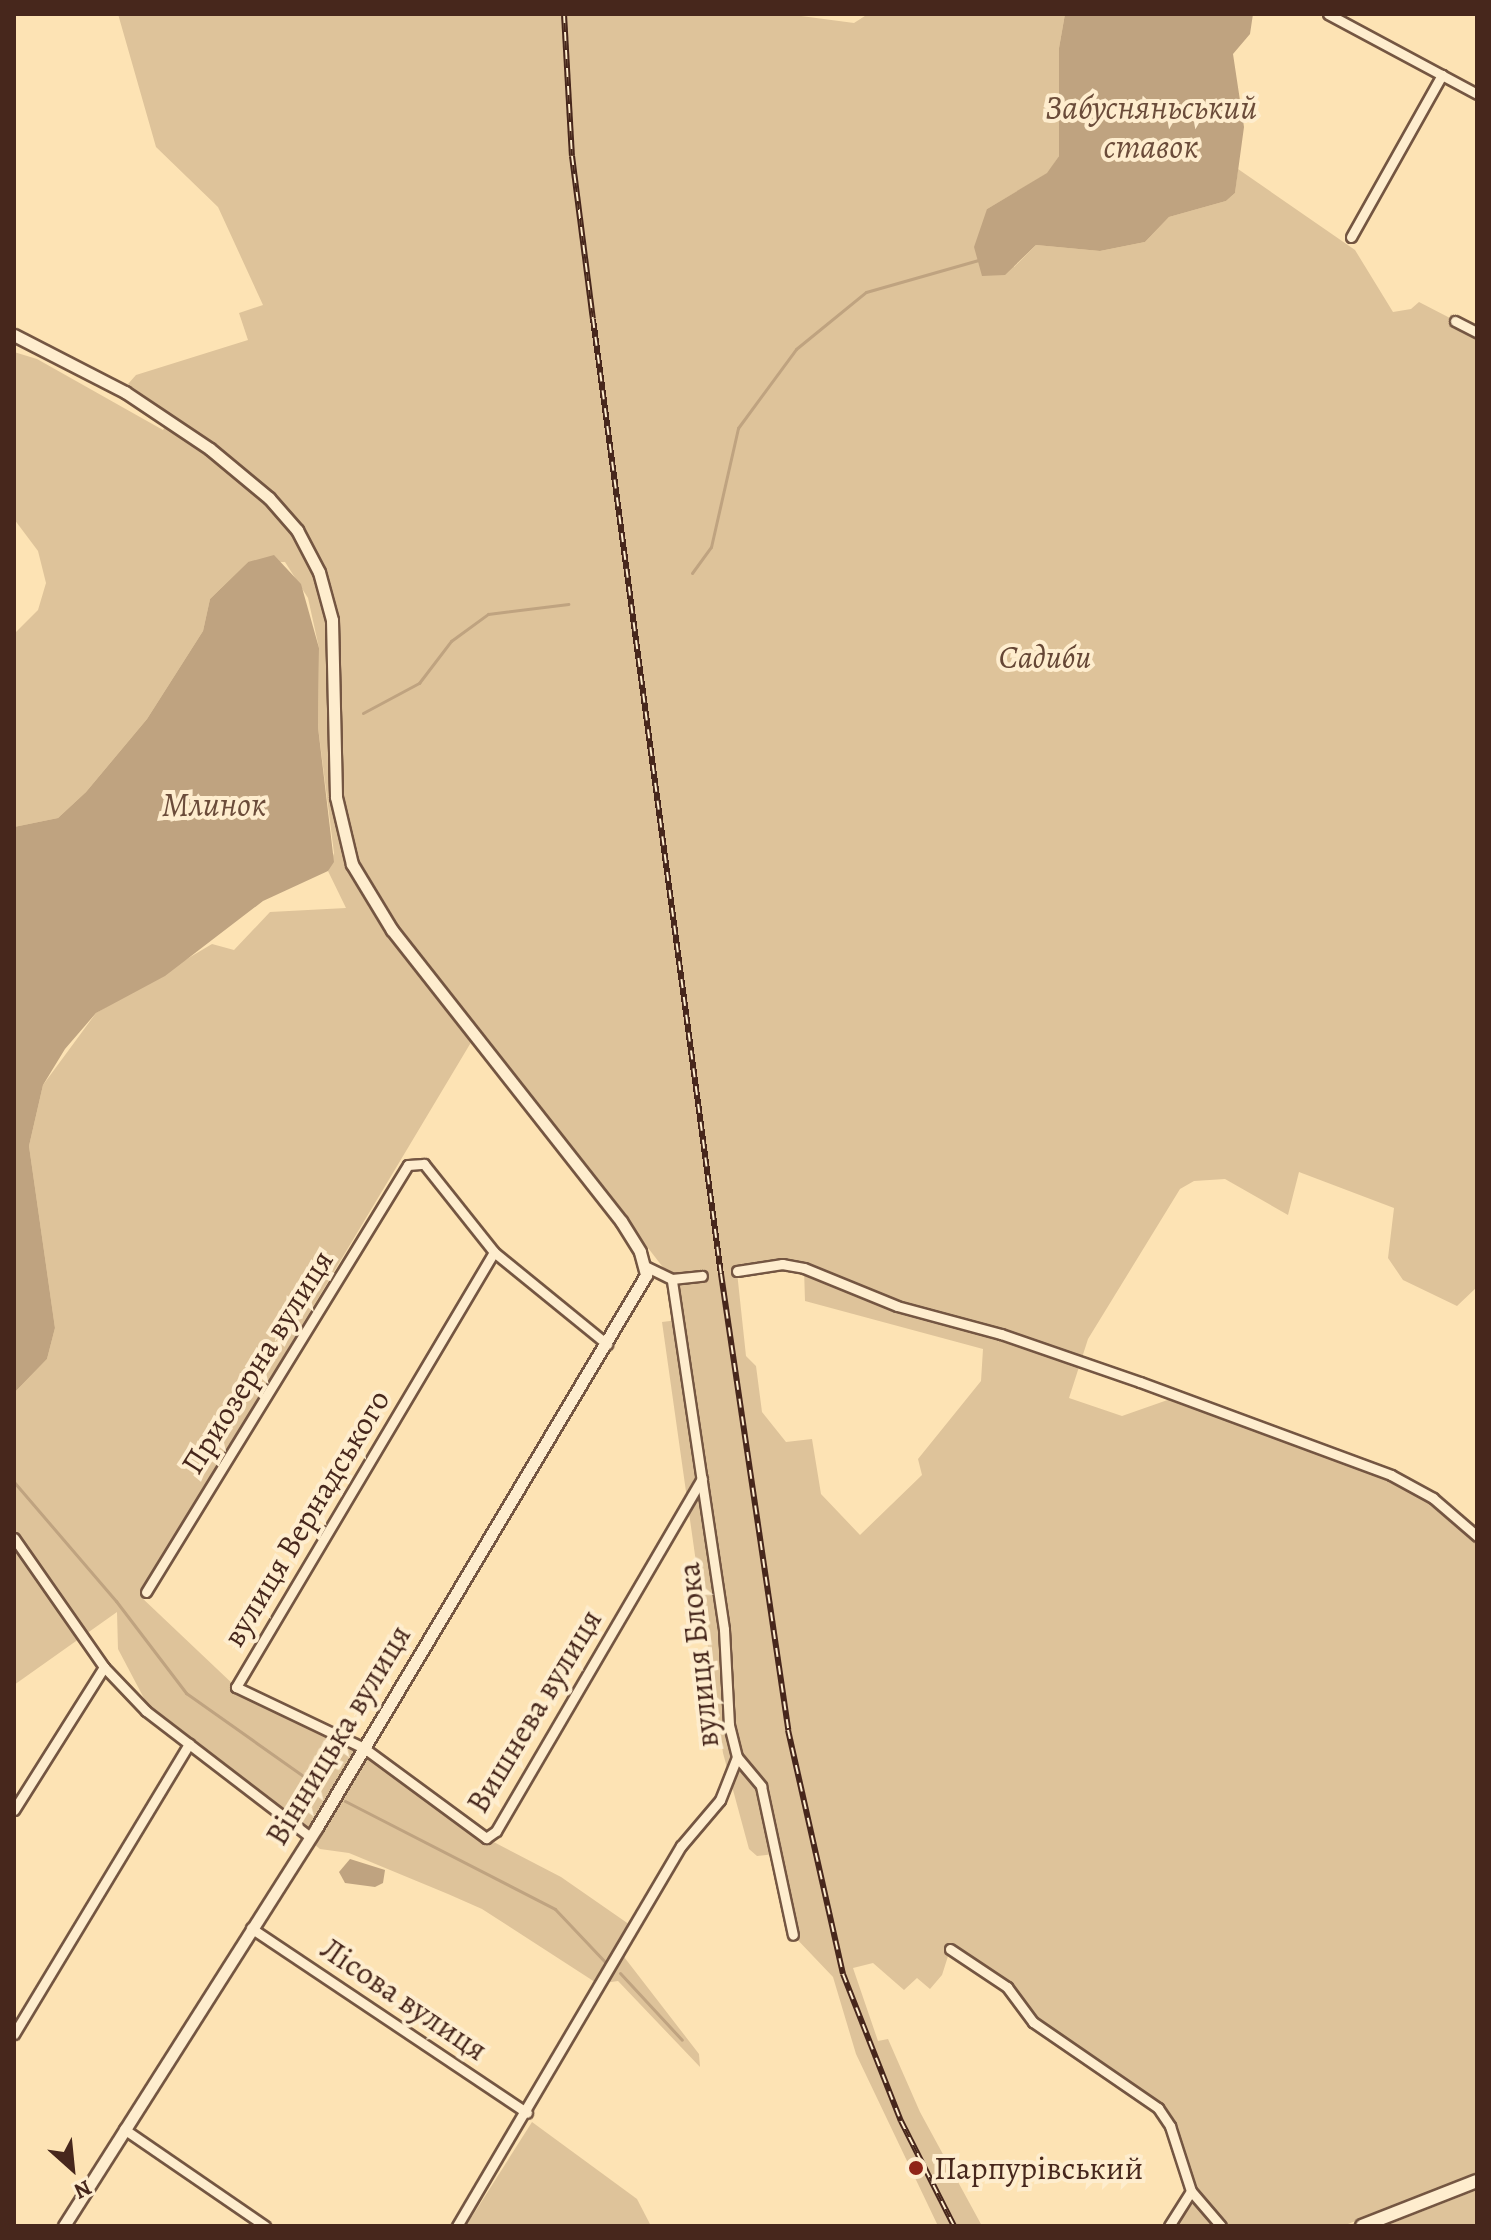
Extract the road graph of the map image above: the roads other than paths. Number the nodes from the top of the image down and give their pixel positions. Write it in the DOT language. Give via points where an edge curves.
graph roads {
  1 [pos="1328,14"];
  2 [pos="1442,75"];
  3 [pos="1477,94"];
  4 [pos="1351,237"];
  5 [pos="1455,321"];
  6 [pos="1477,332"];
  7 [pos="14,335"];
  8 [pos="494,1252"];
  9 [pos="645,1266"];
  10 [pos="737,1271"];
  11 [pos="702,1276"];
  12 [pos="672,1279"];
  13 [pos="607,1344"];
  14 [pos="702,1479"];
  15 [pos="1477,1536"];
  16 [pos="14,1538"];
  17 [pos="146,1592"];
  18 [pos="104,1667"];
  19 [pos="189,1744"];
  20 [pos="364,1748"];
  21 [pos="737,1757"];
  22 [pos="14,1810"];
  23 [pos="310,1837"];
  24 [pos="251,1928"];
  25 [pos="793,1935"];
  26 [pos="950,1949"];
  27 [pos="14,2034"];
  28 [pos="527,2113"];
  29 [pos="124,2129"];
  30 [pos="1477,2181"];
  31 [pos="1191,2191"];
  32 [pos="64,2226"];
  33 [pos="265,2226"];
  34 [pos="457,2226"];
  35 [pos="1169,2226"];
  36 [pos="1221,2226"];
  37 [pos="1362,2226"];
  1 -- 2 [label="street"];
  2 -- 3 [label="street"];
  2 -- 4 [label="street"];
  5 -- 6 [label="street"];
  7 -- 9 [label="street" via="125,392 210,449 269,498 297,530 319,572 334,632 336,797 352,864 392,930 621,1221"];
  8 -- 13 [label="street"];
  8 -- 17 [label="street, Приозерна вулиця" via="424,1164 408,1165"];
  8 -- 20 [label="street, вулиця Вернадського" via="236,1687"];
  9 -- 12 [label="street"];
  9 -- 13 [label="street, Вінницька вулиця" via="644,1282"];
  10 -- 15 [label="street" via="782,1264 804,1268 897,1306 1001,1334 1140,1382 1381,1471 1433,1498"];
  11 -- 12 [label="street"];
  12 -- 14 [label="street, вулиця Блока"];
  13 -- 20 [label="street, Вінницька вулиця"];
  14 -- 20 [label="street, Вишнева вулиця" via="496,1831 486,1838 476,1835"];
  14 -- 21 [label="street, вулиця Блока"];
  16 -- 18 [label="street"];
  18 -- 19 [label="street" via="146,1711"];
  18 -- 22 [label="street"];
  19 -- 23 [label="street"];
  19 -- 27 [label="street"];
  20 -- 23 [label="street, Вінницька вулиця"];
  21 -- 25 [label="street" via="761,1786"];
  21 -- 28 [label="street, вулиця Блока" via="720,1800 681,1846"];
  23 -- 24 [label="street, Вінницька вулиця"];
  24 -- 28 [label="street, Лісова вулиця"];
  24 -- 29 [label="street, Вінницька вулиця"];
  26 -- 31 [label="street" via="1007,1987 1033,2022 1158,2108 1170,2126"];
  28 -- 34 [label="street, вулиця Блока"];
  29 -- 32 [label="street, Вінницька вулиця"];
  29 -- 33 [label="street"];
  30 -- 37 [label="main road"];
  31 -- 35 [label="street"];
  31 -- 36 [label="street"];
}
